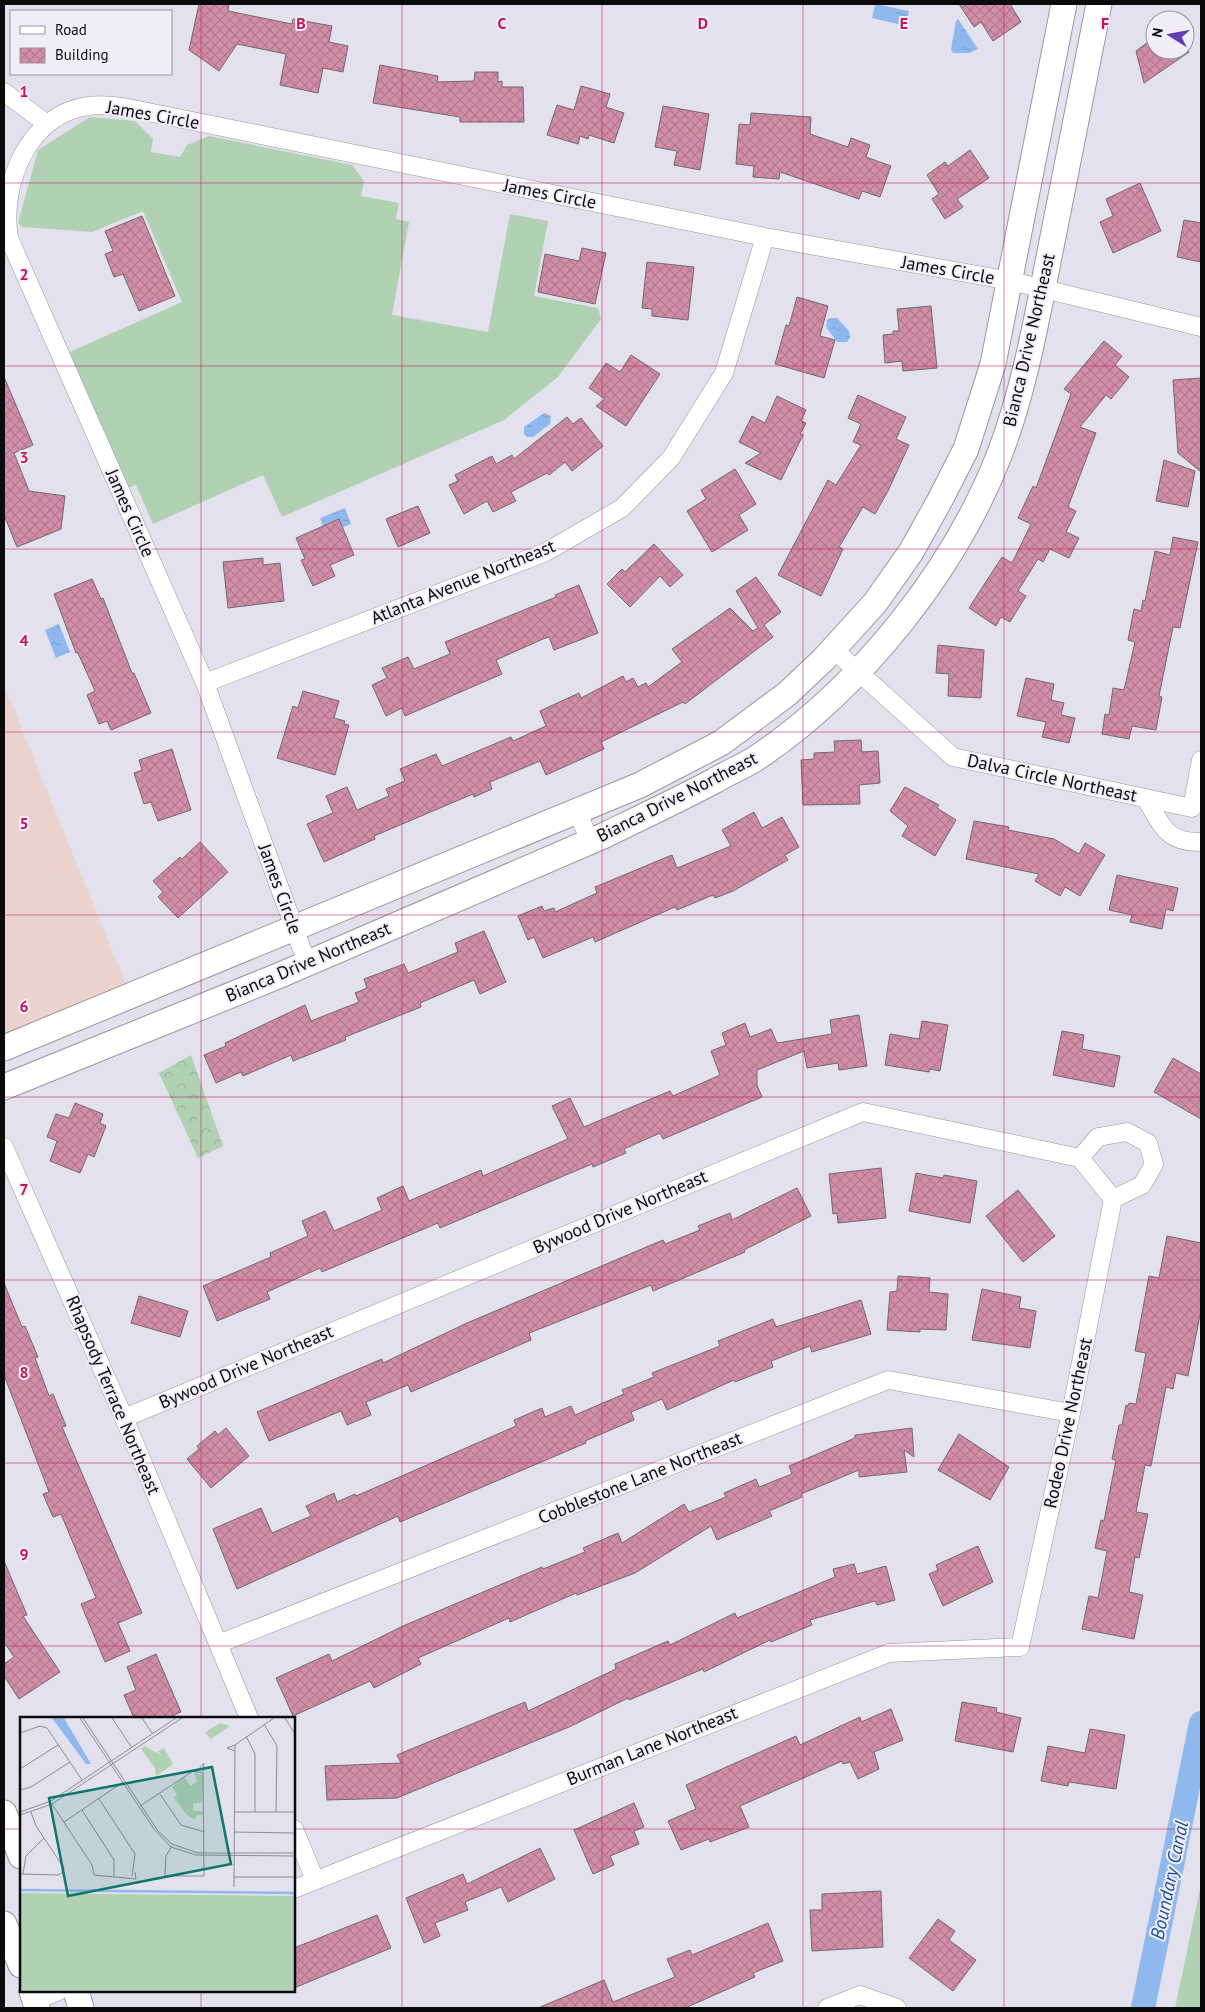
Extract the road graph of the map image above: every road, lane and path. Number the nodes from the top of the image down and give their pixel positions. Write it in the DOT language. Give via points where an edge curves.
graph roads {
  1 [pos="1064,4"];
  2 [pos="1099,4"];
  3 [pos="4,92"];
  4 [pos="47,124"];
  5 [pos="8,170"];
  6 [pos="765,237"];
  7 [pos="1010,282"];
  8 [pos="1042,289"];
  9 [pos="1201,328"];
  10 [pos="833,649"];
  11 [pos="857,671"];
  12 [pos="205,683"];
  13 [pos="1200,770"];
  14 [pos="1146,799"];
  15 [pos="576,810"];
  16 [pos="590,842"];
  17 [pos="1201,842"];
  18 [pos="293,927"];
  19 [pos="308,963"];
  20 [pos="4,1048"];
  21 [pos="4,1087"];
  22 [pos="4,1147"];
  23 [pos="1080,1158"];
  24 [pos="1113,1199"];
  25 [pos="1072,1413"];
  26 [pos="124,1418"];
  27 [pos="218,1644"];
  28 [pos="1020,1647"];
  29 [pos="249,1717"];
  30 [pos="4,1813"];
  31 [pos="295,1831"];
  32 [pos="20,1853"];
  33 [pos="315,1880"];
  34 [pos="295,1889"];
  35 [pos="4,1924"];
  36 [pos="20,1963"];
  37 [pos="56,1992"];
  38 [pos="76,1992"];
  39 [pos="35,2000"];
  40 [pos="82,2008"];
  41 [pos="827,2008"];
  42 [pos="897,2008"];
  1 -- 7 [label="street, Bianca Drive Northeast"];
  2 -- 8 [label="street, Bianca Drive Northeast"];
  3 -- 4 [label="street"];
  4 -- 5 [label="street, James Circle" via="34,134"];
  4 -- 6 [label="street, James Circle" via="58,116 87,106 123,107"];
  5 -- 12 [label="street, James Circle" via="5,224 9,238"];
  6 -- 7 [label="street, James Circle"];
  6 -- 12 [label="street, Atlanta Avenue Northeast" via="724,373 671,458 622,508 546,552"];
  7 -- 8 [label="street, James Circle"];
  7 -- 10 [label="street, Bianca Drive Northeast" via="993,364 966,449 910,552 875,603"];
  8 -- 9 [label="street, James Circle"];
  8 -- 11 [label="street, Bianca Drive Northeast" via="1019,396 1000,453 967,525 934,580"];
  10 -- 11 [label="street, Dalva Circle Northeast"];
  10 -- 15 [label="street, Bianca Drive Northeast" via="787,694 720,742 640,785"];
  11 -- 14 [label="street, Dalva Circle Northeast" via="953,757"];
  11 -- 16 [label="street, Bianca Drive Northeast" via="815,713 754,759"];
  12 -- 18 [label="street, James Circle"];
  13 -- 14 [label="street, Dalva Circle Northeast" via="1192,808"];
  14 -- 17 [label="street" via="1165,831 1184,842"];
  15 -- 16 [label="street"];
  15 -- 18 [label="street, Bianca Drive Northeast"];
  16 -- 19 [label="street, Bianca Drive Northeast"];
  18 -- 19 [label="street, James Circle"];
  18 -- 20 [label="street, Bianca Drive Northeast"];
  19 -- 21 [label="street, Bianca Drive Northeast"];
  22 -- 26 [label="street, Rhapsody Terrace Northeast"];
  23 -- 24 [label="street"];
  23 -- 24 [label="street" via="1098,1137 1127,1132 1148,1143 1154,1164 1142,1185"];
  23 -- 26 [label="street, Bywood Drive Northeast" via="863,1112"];
  24 -- 25 [label="street, Rodeo Drive Northeast"];
  25 -- 27 [label="street, Cobblestone Lane Northeast" via="888,1380"];
  25 -- 28 [label="street, Rodeo Drive Northeast"];
  26 -- 27 [label="street, Rhapsody Terrace Northeast"];
  27 -- 29 [label="street, Rhapsody Terrace Northeast"];
  28 -- 33 [label="street, Burman Lane Northeast" via="890,1653"];
  30 -- 32 [label="street"];
  31 -- 33 [label="street"];
  33 -- 34 [label="street, Burman Lane Northeast"];
  35 -- 36 [label="street"];
  37 -- 39 [label="street"];
  38 -- 40 [label="street"];
  41 -- 42 [label="street" via="860,1995"];
}
